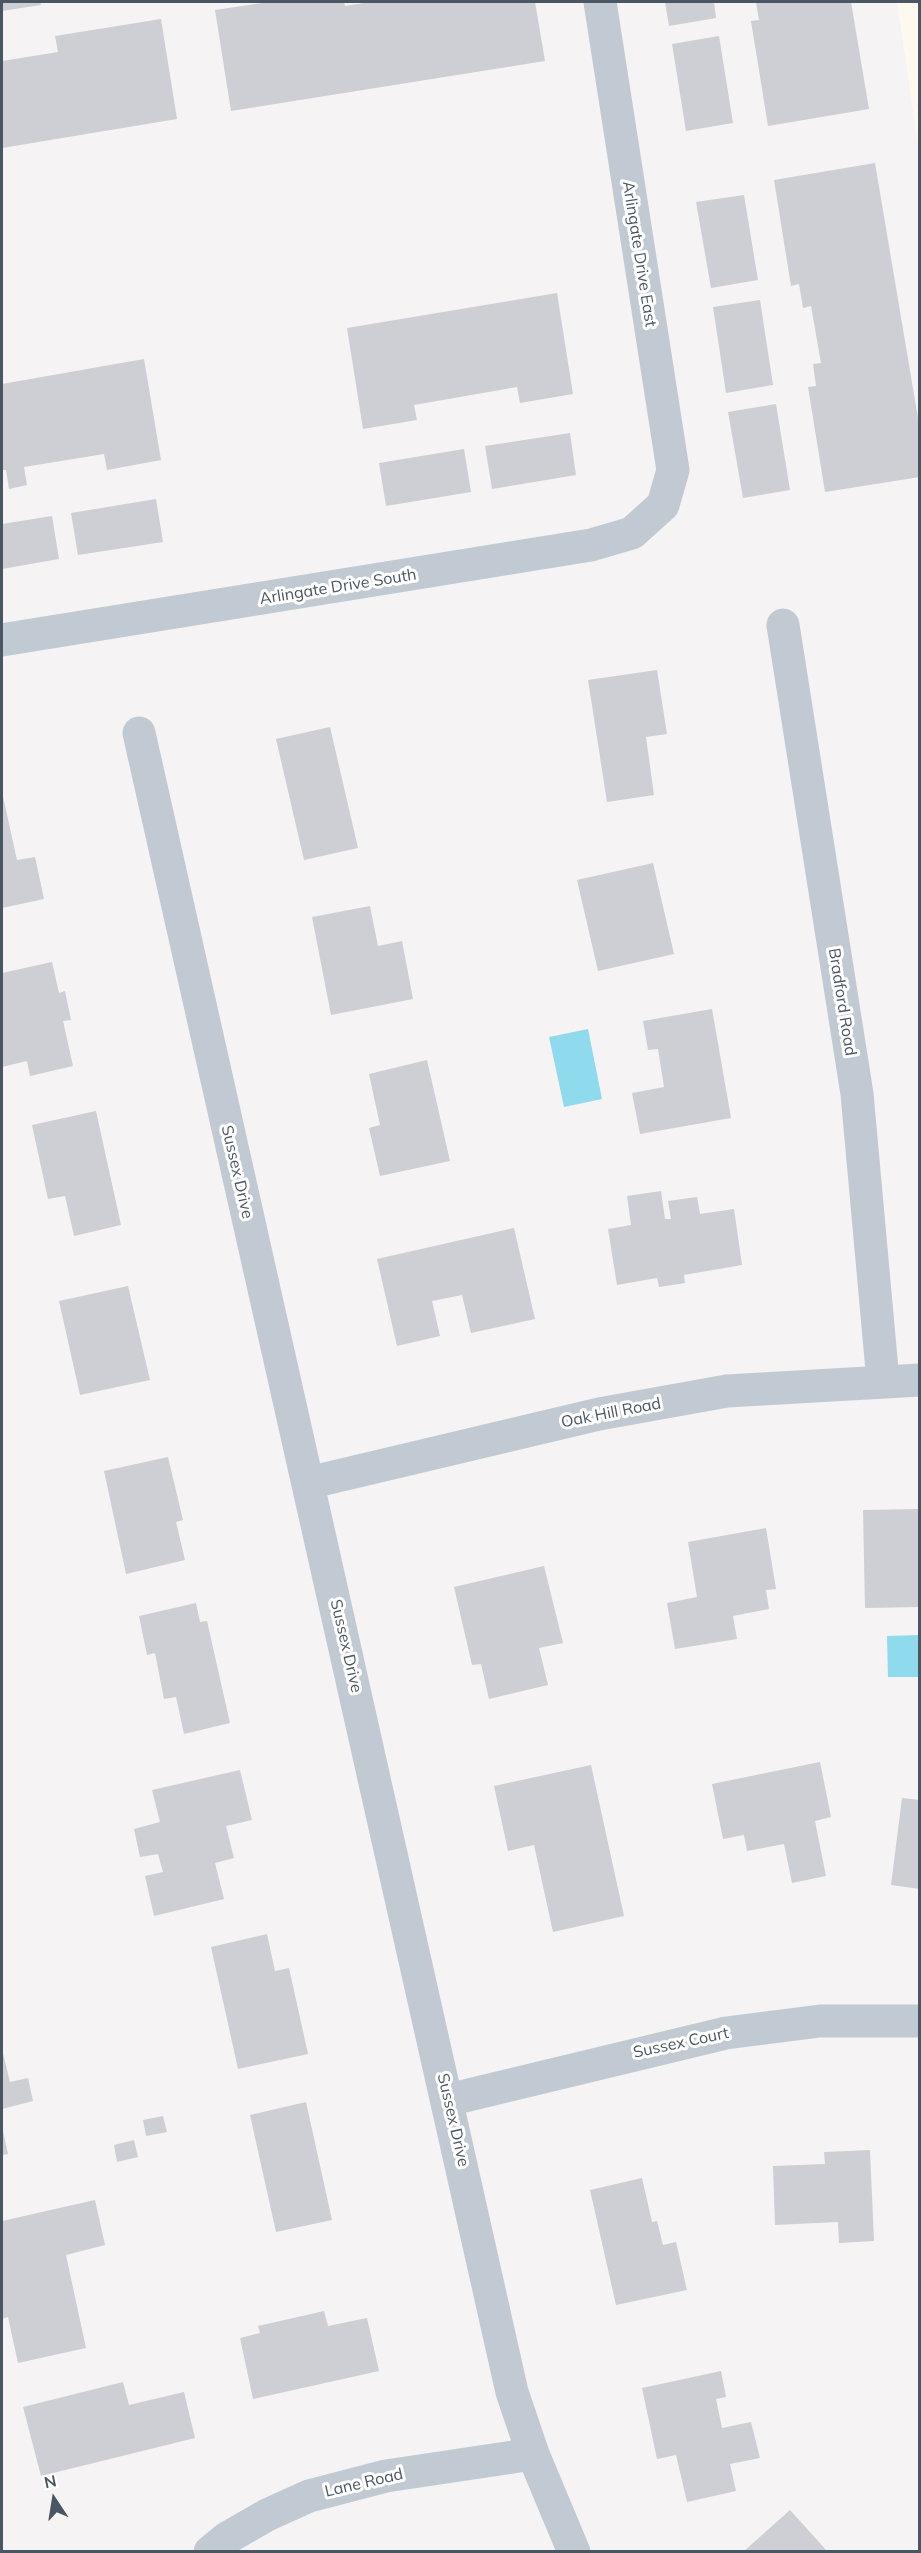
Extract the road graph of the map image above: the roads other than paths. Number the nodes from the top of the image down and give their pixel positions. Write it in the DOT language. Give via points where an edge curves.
graph roads {
  1 [pos="600,2"];
  2 [pos="663,505"];
  3 [pos="783,625"];
  4 [pos="2,640"];
  5 [pos="139,733"];
  6 [pos="920,1380"];
  7 [pos="883,1381"];
  8 [pos="308,1483"];
  9 [pos="920,2021"];
  10 [pos="448,2100"];
  11 [pos="532,2454"];
  12 [pos="210,2552"];
  13 [pos="574,2552"];
  1 -- 2 [label="street, Arlingate Drive East" via="673,470"];
  2 -- 4 [label="street, Arlingate Drive South" via="632,533 591,545"];
  3 -- 7 [label="street, Bradford Road" via="856,1094"];
  5 -- 8 [label="street, Sussex Drive"];
  6 -- 7 [label="street, Oak Hill Road"];
  7 -- 8 [label="street, Oak Hill Road" via="727,1391 599,1414"];
  8 -- 10 [label="street, Sussex Drive"];
  9 -- 10 [label="street, Sussex Court" via="820,2020 726,2033"];
  10 -- 11 [label="street, Sussex Drive" via="512,2392"];
  11 -- 12 [label="street, Lane Road" via="386,2476 309,2496 267,2515"];
  11 -- 13 [label="street, Sussex Drive"];
}
